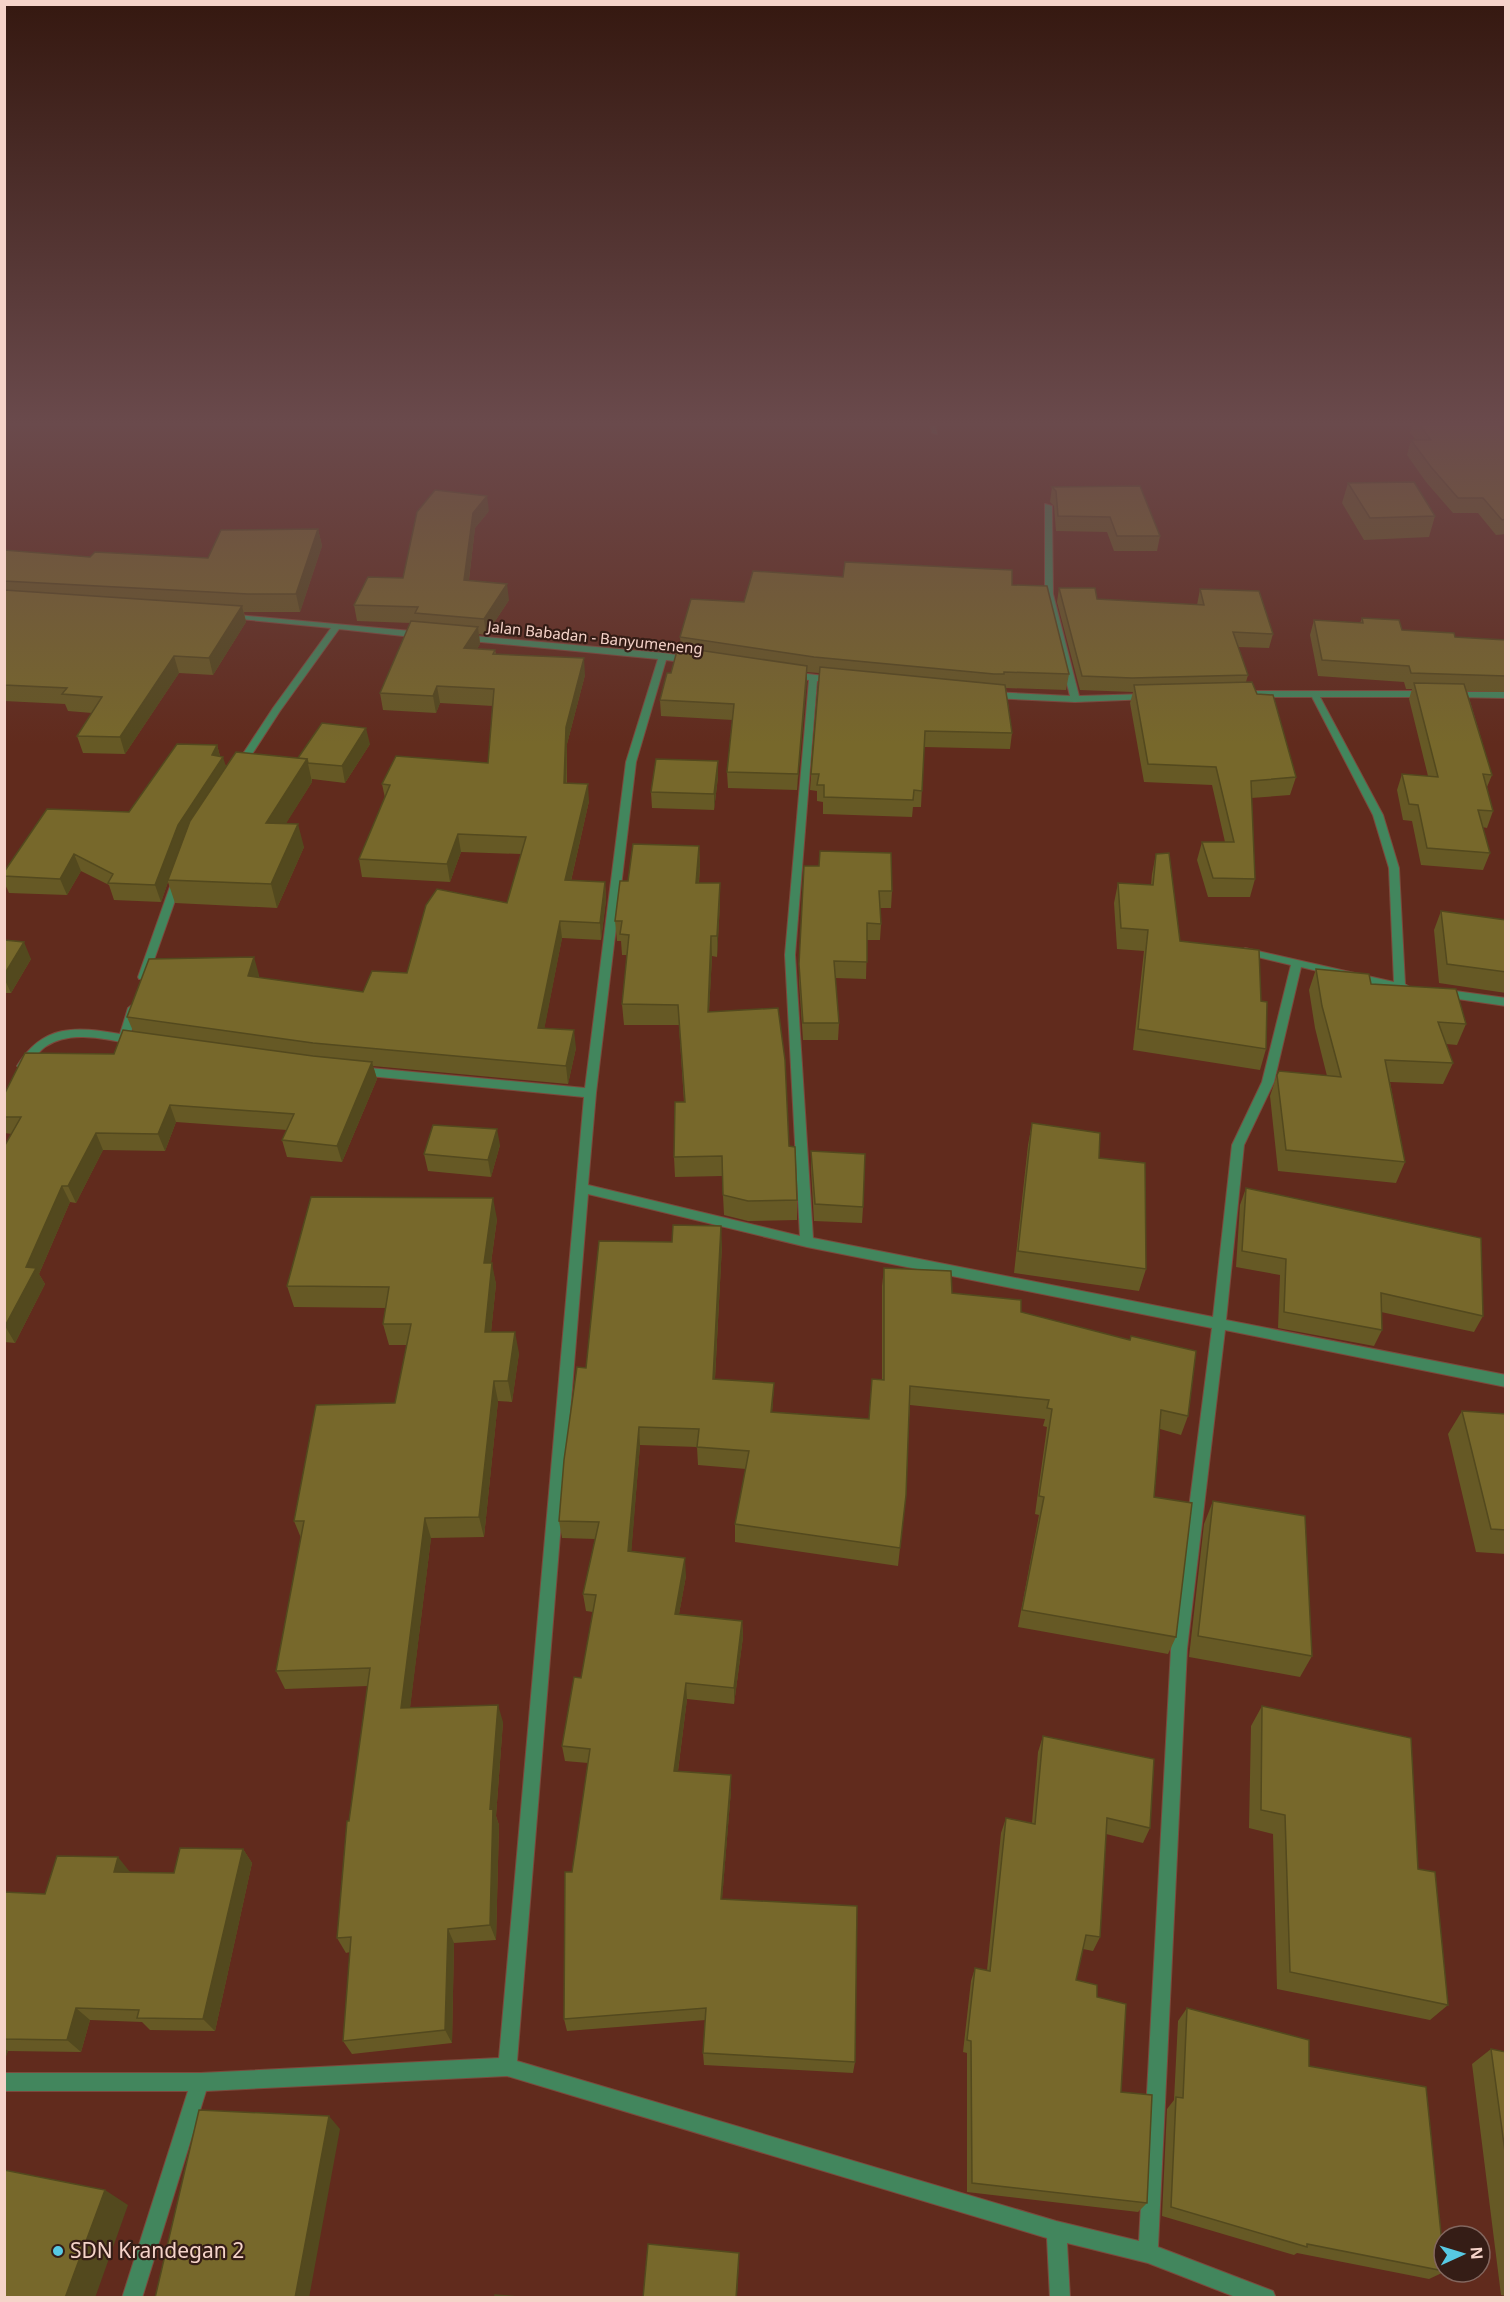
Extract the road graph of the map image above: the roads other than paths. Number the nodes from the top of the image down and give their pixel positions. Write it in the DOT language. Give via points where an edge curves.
graph roads {
  1 [pos="1048,528"];
  2 [pos="226,616"];
  3 [pos="336,627"];
  4 [pos="430,636"];
  5 [pos="453,638"];
  6 [pos="663,656"];
  7 [pos="698,661"];
  8 [pos="779,673"];
  9 [pos="813,678"];
  10 [pos="849,681"];
  11 [pos="1314,693"];
  12 [pos="980,694"];
  13 [pos="1434,694"];
  14 [pos="1446,694"];
  15 [pos="1230,695"];
  16 [pos="1506,695"];
  17 [pos="1159,697"];
  18 [pos="1075,699"];
  19 [pos="233,777"];
  20 [pos="183,864"];
  21 [pos="1234,948"];
  22 [pos="1297,963"];
  23 [pos="141,983"];
  24 [pos="1400,987"];
  25 [pos="138,994"];
  26 [pos="1506,1002"];
  27 [pos="124,1039"];
  28 [pos="147,1042"];
  29 [pos="342,1069"];
  30 [pos="18,1072"];
  31 [pos="590,1092"];
  32 [pos="582,1188"];
  33 [pos="807,1242"];
  34 [pos="1219,1326"];
  35 [pos="1506,1382"];
  36 [pos="507,2067"];
  37 [pos="4,2082"];
  38 [pos="200,2082"];
  39 [pos="1056,2231"];
  40 [pos="1148,2253"];
  41 [pos="132,2298"];
  42 [pos="1060,2298"];
  43 [pos="1266,2298"];
  1 -- 18 [label="street" via="1048,594"];
  2 -- 3 [label="street"];
  3 -- 4 [label="street"];
  3 -- 19 [label="street"];
  5 -- 6 [label="street, Jalan Babadan - Banyumeneng"];
  6 -- 7 [label="street, Jalan Babadan - Banyumeneng"];
  6 -- 31 [label="street" via="631,762"];
  8 -- 9 [label="street"];
  9 -- 10 [label="street"];
  9 -- 33 [label="street" via="790,956"];
  11 -- 13 [label="street"];
  11 -- 15 [label="street"];
  11 -- 24 [label="street" via="1378,815 1394,868"];
  12 -- 18 [label="street"];
  14 -- 16 [label="street"];
  17 -- 18 [label="street"];
  20 -- 23 [label="street"];
  21 -- 22 [label="street"];
  22 -- 24 [label="street"];
  22 -- 34 [label="street" via="1268,1082 1238,1145"];
  24 -- 26 [label="street"];
  25 -- 27 [label="street"];
  27 -- 28 [label="street"];
  27 -- 30 [label="street" via="74,1033 57,1037 38,1046"];
  29 -- 31 [label="street"];
  31 -- 32 [label="street"];
  32 -- 33 [label="street"];
  32 -- 36 [label="street"];
  33 -- 34 [label="street"];
  34 -- 35 [label="street"];
  34 -- 40 [label="street" via="1179,1649"];
  36 -- 38 [label="street"];
  36 -- 39 [label="street"];
  37 -- 38 [label="street"];
  38 -- 41 [label="street"];
  39 -- 40 [label="street"];
  39 -- 42 [label="street"];
  40 -- 43 [label="street"];
}
